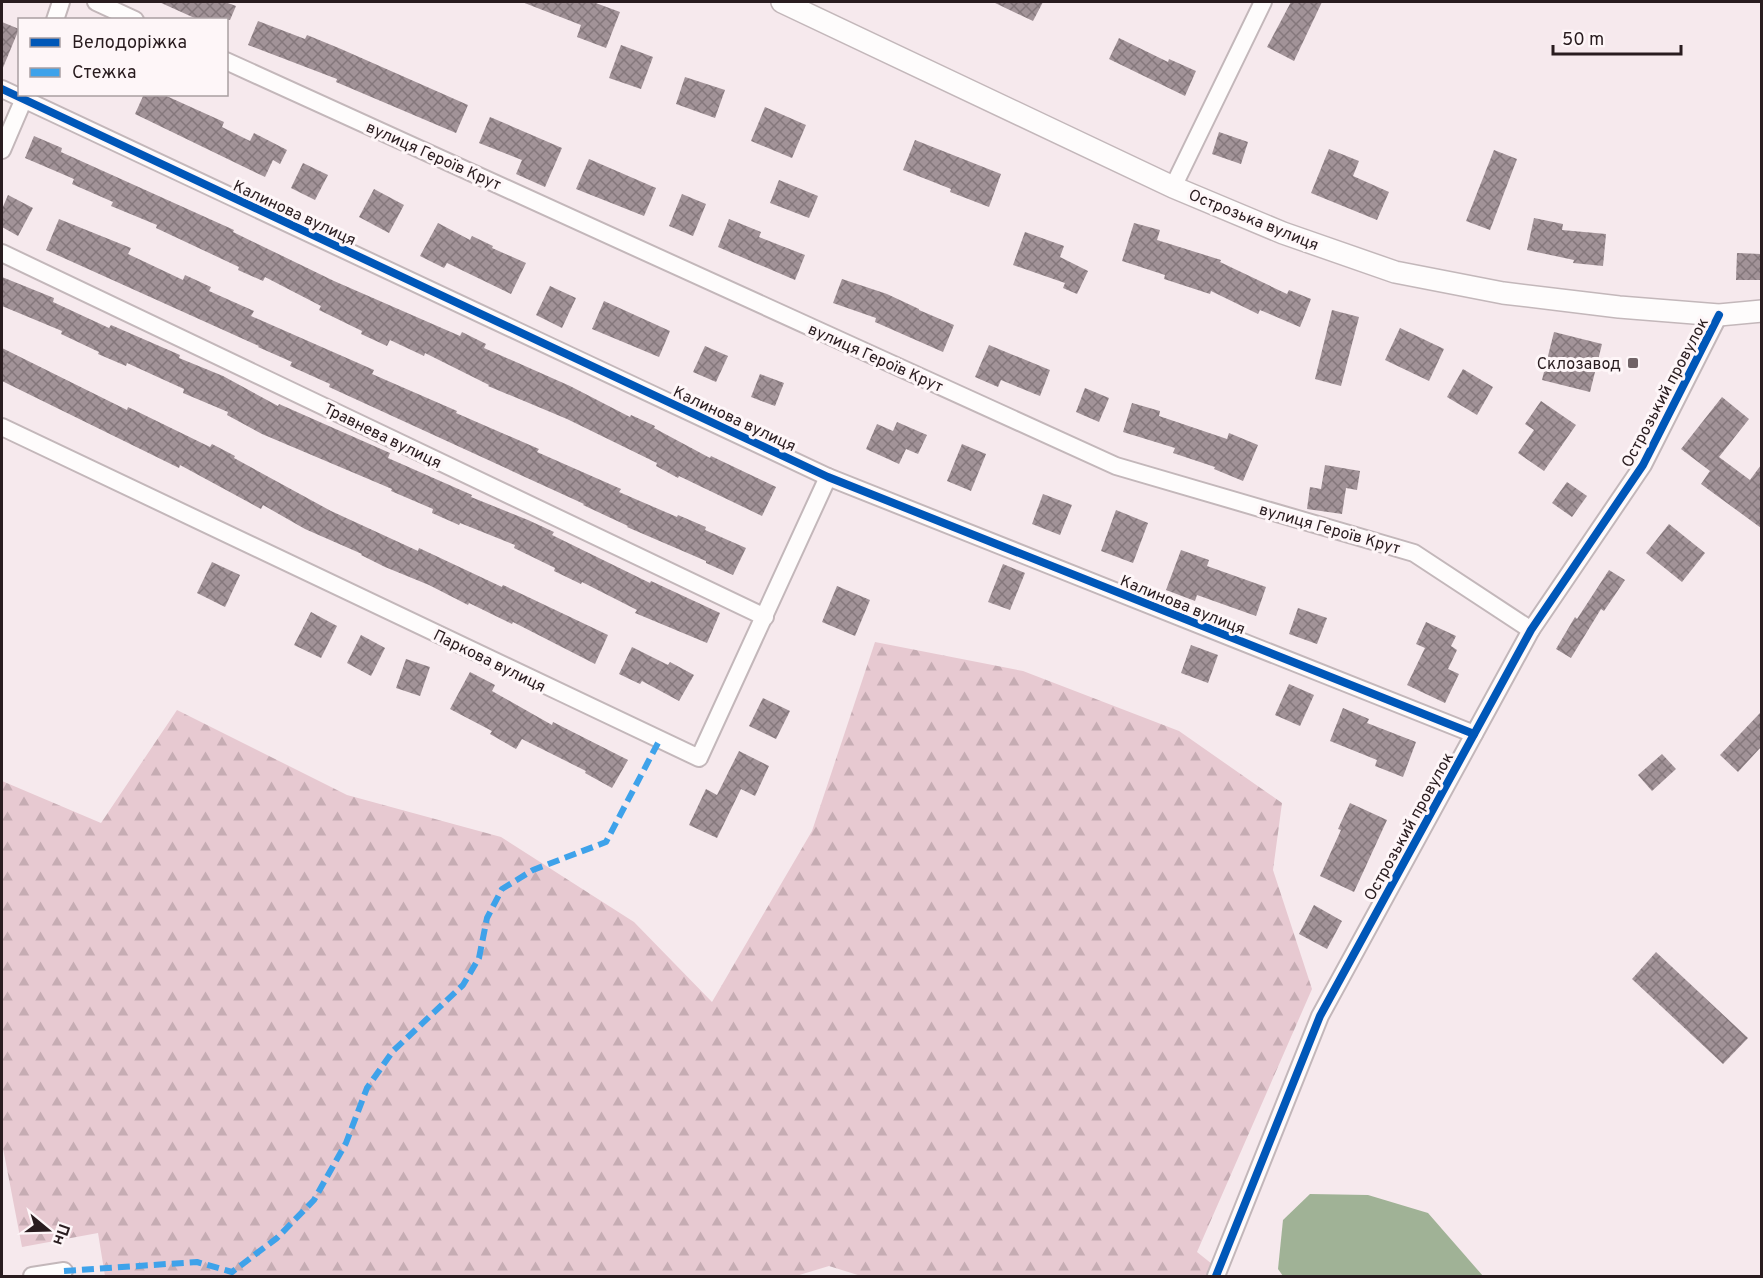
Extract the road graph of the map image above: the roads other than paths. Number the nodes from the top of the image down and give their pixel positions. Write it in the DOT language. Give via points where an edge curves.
graph roads {
  1 [pos="62,2"];
  2 [pos="96,2"];
  3 [pos="782,2"];
  4 [pos="1263,2"];
  5 [pos="56,18"];
  6 [pos="131,18"];
  7 [pos="228,62"];
  8 [pos="2,89"];
  9 [pos="18,95"];
  10 [pos="25,97"];
  11 [pos="2,150"];
  12 [pos="1173,187"];
  13 [pos="2,253"];
  14 [pos="1761,311"];
  15 [pos="1719,315"];
  16 [pos="2,427"];
  17 [pos="828,477"];
  18 [pos="765,617"];
  19 [pos="1531,630"];
  20 [pos="1474,734"];
  21 [pos="64,1271"];
  22 [pos="32,1276"];
  23 [pos="1215,1276"];
  1 -- 5 [label="street"];
  2 -- 6 [label="street"];
  3 -- 12 [label="main road, Острозька вулиця"];
  4 -- 12 [label="street"];
  7 -- 19 [label="street, вулиця Героїв Крут" via="1116,466 1414,553"];
  8 -- 9 [label="street, Калинова вулиця"];
  10 -- 11 [label="street"];
  10 -- 17 [label="street, Калинова вулиця"];
  12 -- 15 [label="main road, Острозька вулиця" via="1284,233 1395,272 1503,293"];
  13 -- 18 [label="street, Травнева вулиця"];
  14 -- 15 [label="main road, Острозька вулиця"];
  15 -- 19 [label="street, Острозький провулок" via="1643,465"];
  16 -- 18 [label="street, Паркова вулиця" via="699,758"];
  17 -- 18 [label="street, Паркова вулиця"];
  17 -- 20 [label="street, Калинова вулиця"];
  19 -- 20 [label="street, Острозький провулок"];
  20 -- 23 [label="street, Острозький провулок" via="1320,1016"];
  21 -- 22 [label="street"];
}
